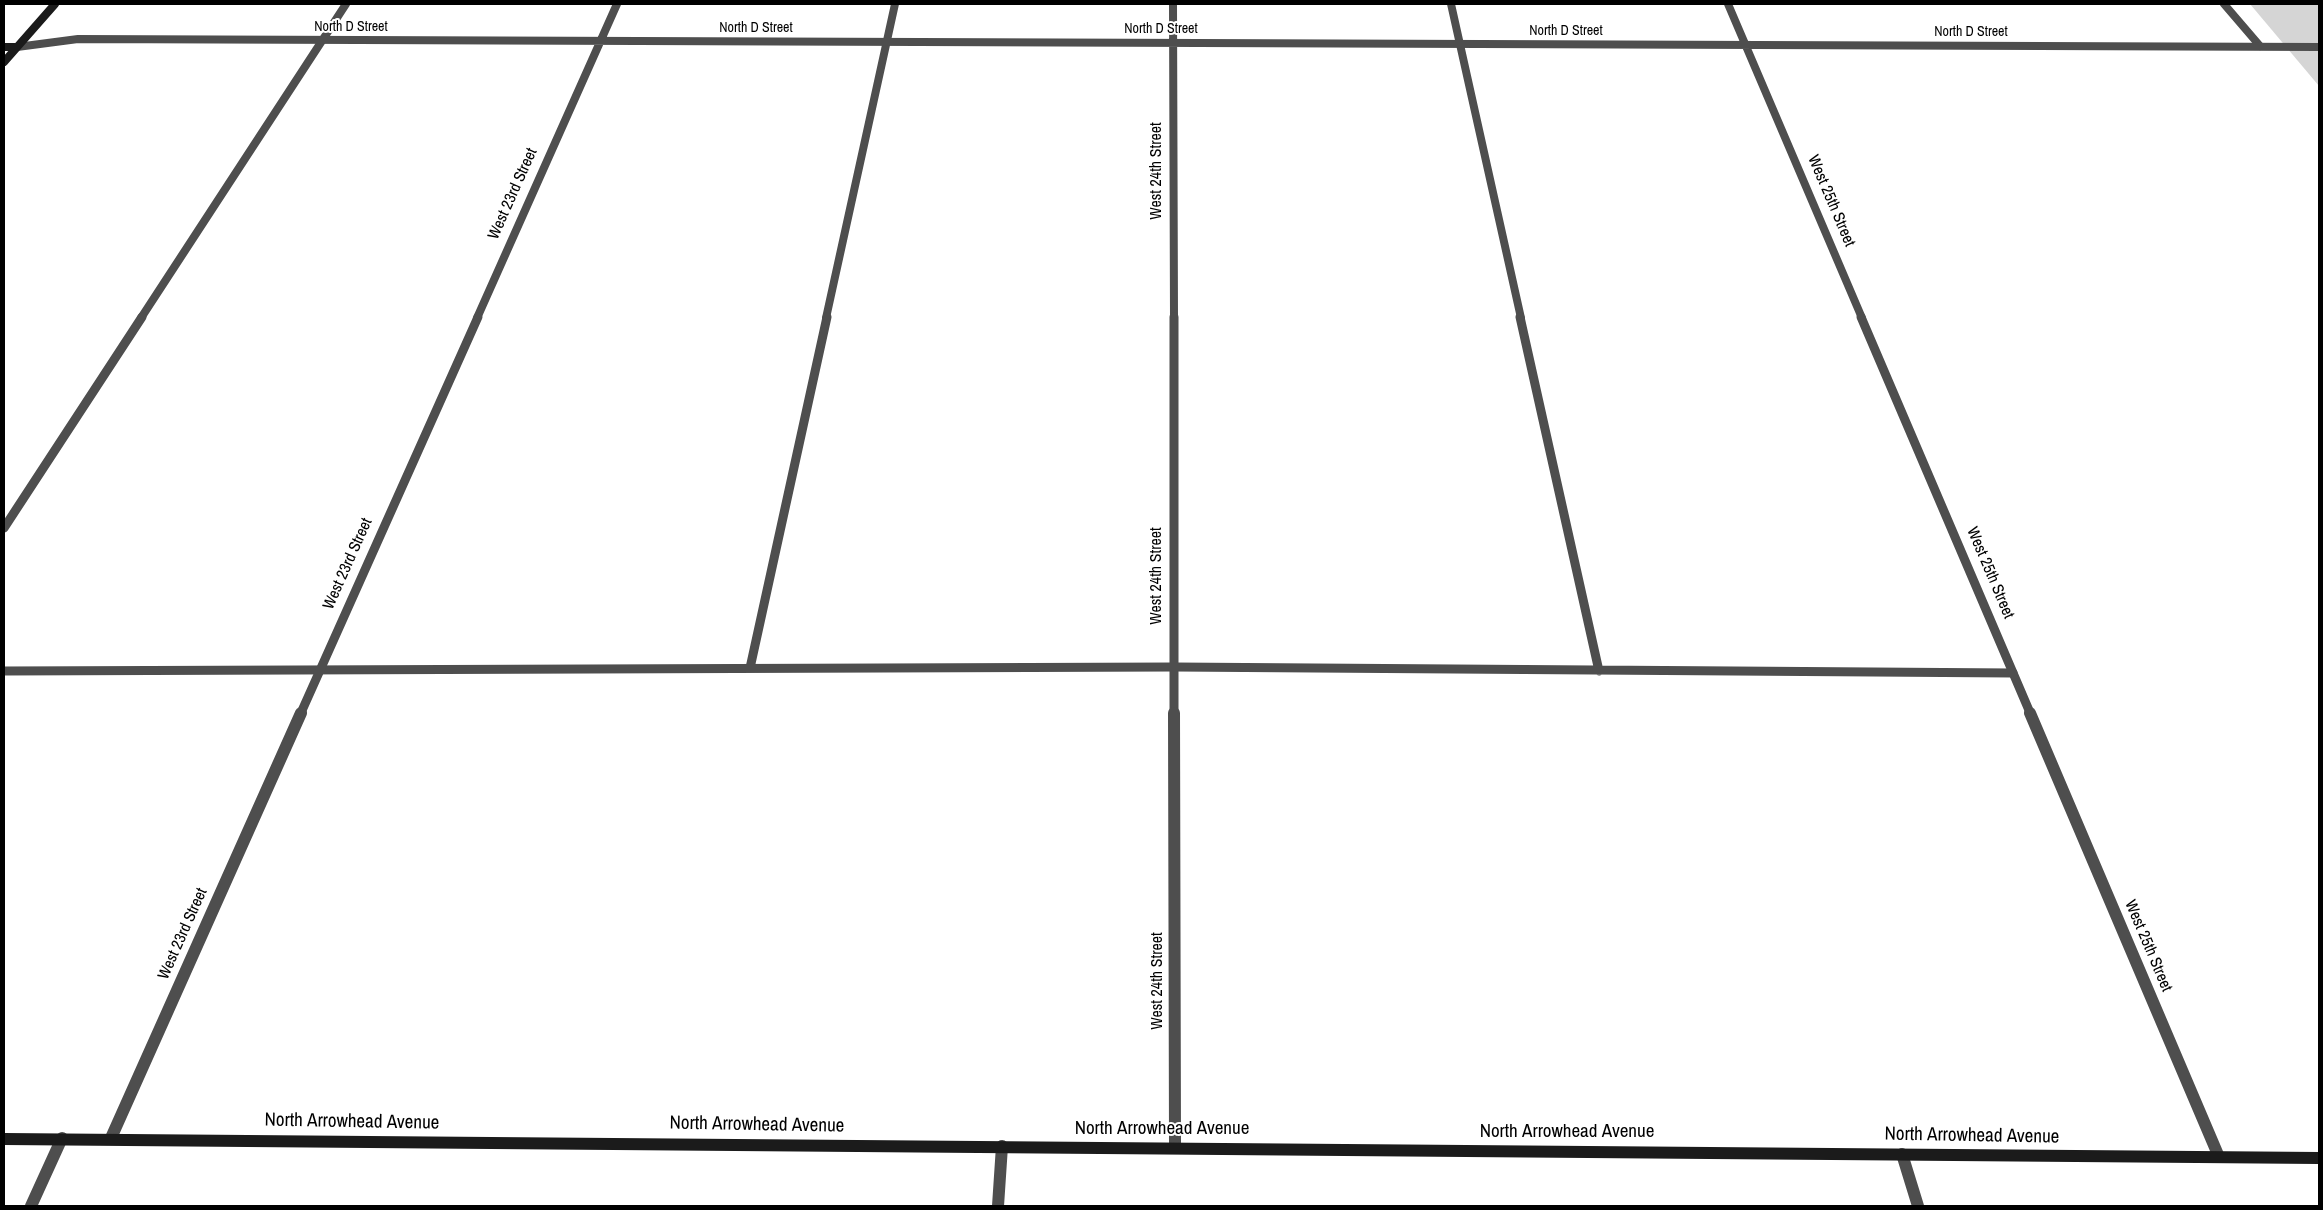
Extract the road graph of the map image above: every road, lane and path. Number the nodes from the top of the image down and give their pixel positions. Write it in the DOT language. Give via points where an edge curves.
graph roads {
  1 [pos="55,4"];
  2 [pos="346,4"];
  3 [pos="617,4"];
  4 [pos="895,4"];
  5 [pos="1173,4"];
  6 [pos="1451,4"];
  7 [pos="1728,4"];
  8 [pos="2224,4"];
  9 [pos="323,40"];
  10 [pos="601,40"];
  11 [pos="887,41"];
  12 [pos="1174,42"];
  13 [pos="1459,43"];
  14 [pos="1745,44"];
  15 [pos="2260,46"];
  16 [pos="4,47"];
  17 [pos="17,47"];
  18 [pos="2319,47"];
  19 [pos="4,62"];
  20 [pos="4,528"];
  21 [pos="1175,667"];
  22 [pos="750,668"];
  23 [pos="320,669"];
  24 [pos="4,671"];
  25 [pos="1599,671"];
  26 [pos="2014,674"];
  27 [pos="62,1138"];
  28 [pos="111,1138"];
  29 [pos="4,1139"];
  30 [pos="1002,1146"];
  31 [pos="1175,1147"];
  32 [pos="1902,1154"];
  33 [pos="2219,1157"];
  34 [pos="2319,1158"];
  35 [pos="31,1206"];
  36 [pos="998,1206"];
  37 [pos="1918,1206"];
  1 -- 17 [label="street"];
  2 -- 9 [label="street"];
  3 -- 10 [label="street, West 23rd Street"];
  4 -- 11 [label="street"];
  5 -- 12 [label="street, West 24th Street"];
  6 -- 13 [label="street"];
  7 -- 14 [label="street, West 25th Street"];
  8 -- 15 [label="street"];
  9 -- 10 [label="street, North D Street"];
  9 -- 17 [label="street, North D Street" via="78,39"];
  9 -- 20 [label="street"];
  10 -- 11 [label="street, North D Street"];
  10 -- 23 [label="street, West 23rd Street"];
  11 -- 12 [label="street, North D Street"];
  11 -- 22 [label="street"];
  12 -- 13 [label="street, North D Street"];
  12 -- 21 [label="street, West 24th Street"];
  13 -- 14 [label="street, North D Street"];
  13 -- 25 [label="street"];
  14 -- 15 [label="street, North D Street"];
  14 -- 26 [label="street, West 25th Street"];
  15 -- 18 [label="street, North D Street"];
  16 -- 17 [label="street, North D Street"];
  17 -- 19 [label="street"];
  21 -- 22 [label="street"];
  21 -- 25 [label="street"];
  21 -- 31 [label="street, West 24th Street"];
  22 -- 23 [label="street"];
  23 -- 24 [label="street"];
  23 -- 28 [label="street, West 23rd Street"];
  25 -- 26 [label="street"];
  26 -- 33 [label="street, West 25th Street"];
  27 -- 28 [label="street, North Arrowhead Avenue"];
  27 -- 29 [label="street, North Arrowhead Avenue"];
  27 -- 35 [label="street"];
  28 -- 30 [label="street, North Arrowhead Avenue"];
  30 -- 31 [label="street, North Arrowhead Avenue"];
  30 -- 36 [label="street"];
  31 -- 32 [label="street, North Arrowhead Avenue"];
  32 -- 33 [label="street, North Arrowhead Avenue"];
  32 -- 37 [label="street"];
  33 -- 34 [label="street, North Arrowhead Avenue"];
}
